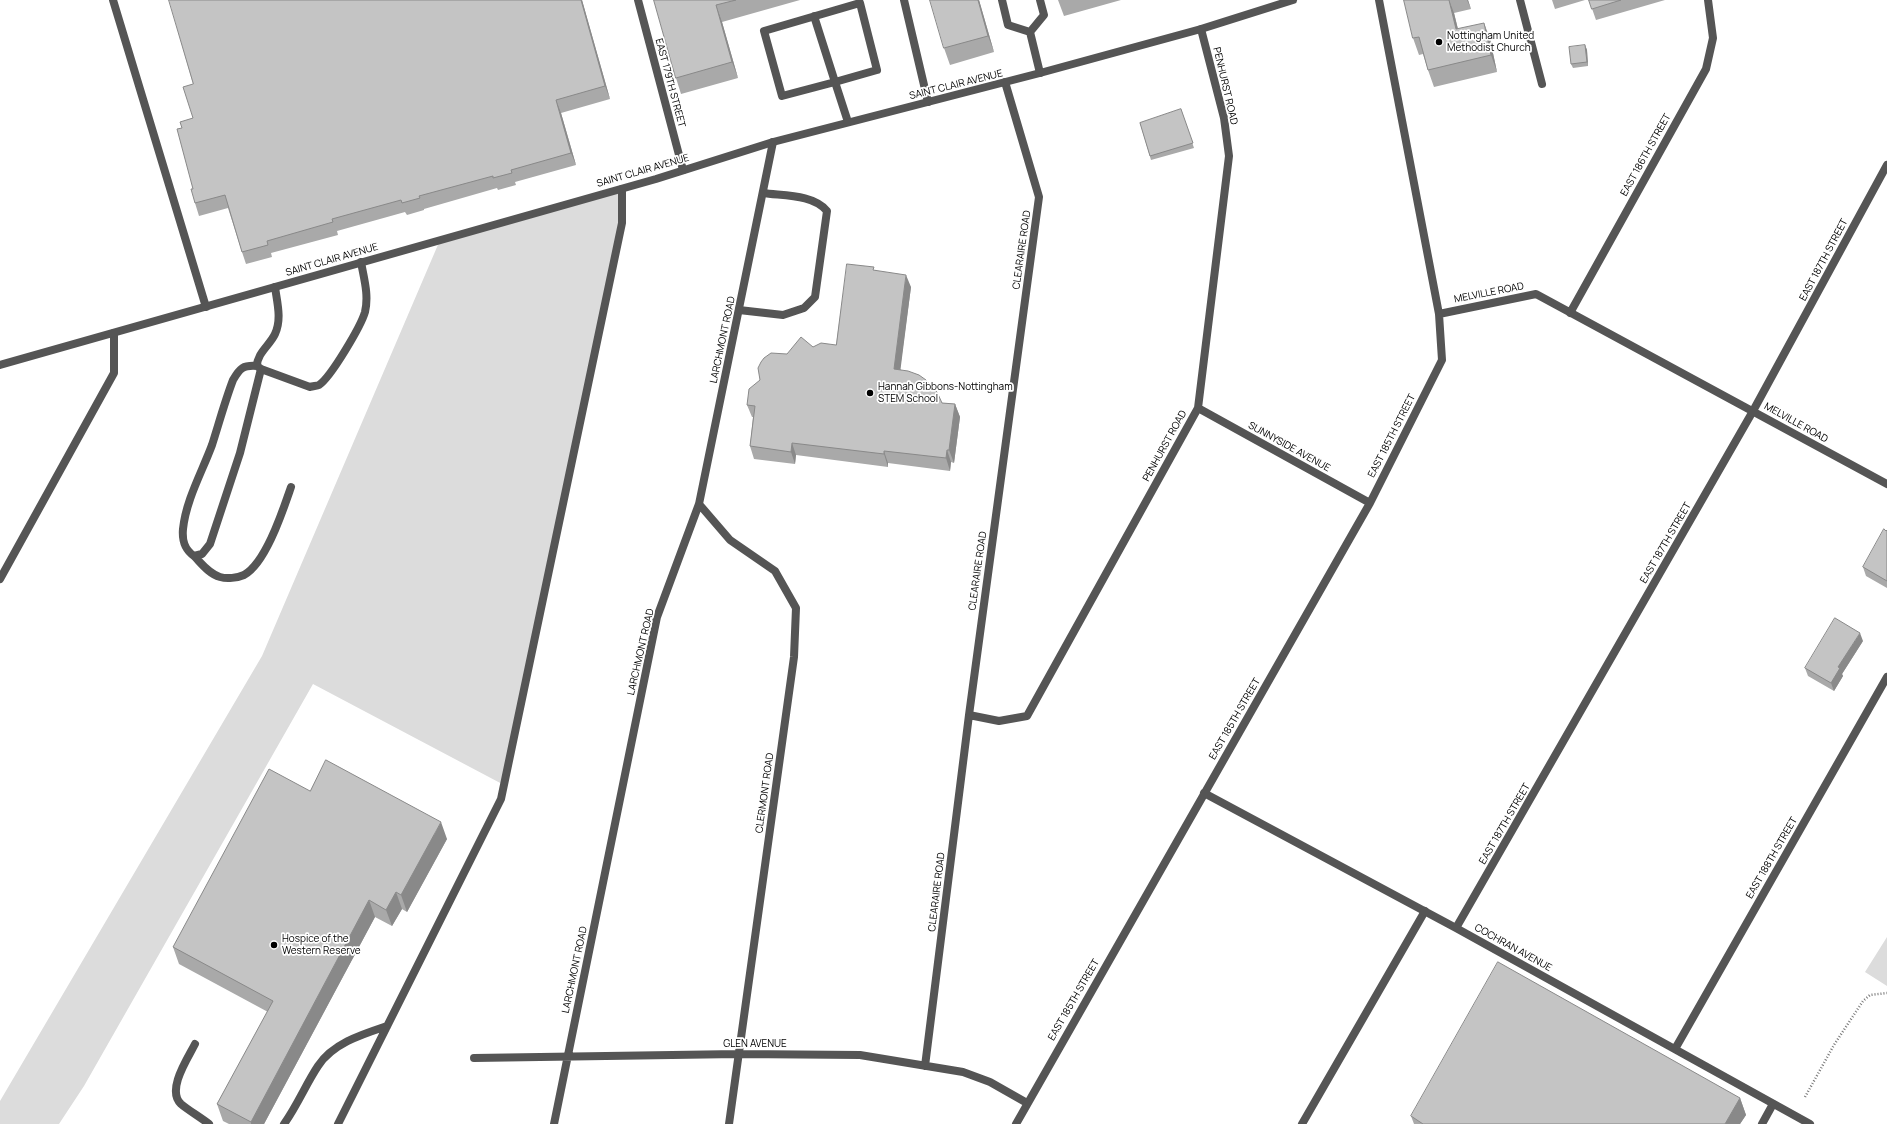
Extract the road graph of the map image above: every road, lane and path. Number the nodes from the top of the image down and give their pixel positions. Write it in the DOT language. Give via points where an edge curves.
graph roads {
  1 [pos="113,0"];
  2 [pos="638,0"];
  3 [pos="904,0"];
  4 [pos="1002,0"];
  5 [pos="1040,0"];
  6 [pos="1293,0"];
  7 [pos="1379,0"];
  8 [pos="1520,0"];
  9 [pos="1708,0"];
  10 [pos="814,16"];
  11 [pos="1201,28"];
  12 [pos="1030,32"];
  13 [pos="1040,73"];
  14 [pos="835,82"];
  15 [pos="1005,82"];
  16 [pos="1542,84"];
  17 [pos="928,102"];
  18 [pos="848,122"];
  19 [pos="773,142"];
  20 [pos="1887,165"];
  21 [pos="683,170"];
  22 [pos="622,188"];
  23 [pos="763,193"];
  24 [pos="361,262"];
  25 [pos="274,287"];
  26 [pos="206,307"];
  27 [pos="739,310"];
  28 [pos="1570,313"];
  29 [pos="1439,314"];
  30 [pos="114,332"];
  31 [pos="0,365"];
  32 [pos="259,368"];
  33 [pos="1198,408"];
  34 [pos="1753,411"];
  35 [pos="1887,484"];
  36 [pos="291,487"];
  37 [pos="1370,503"];
  38 [pos="699,504"];
  39 [pos="194,556"];
  40 [pos="0,579"];
  41 [pos="1887,677"];
  42 [pos="969,715"];
  43 [pos="1204,793"];
  44 [pos="1425,911"];
  45 [pos="1456,928"];
  46 [pos="1887,993"];
  47 [pos="387,1026"];
  48 [pos="195,1044"];
  49 [pos="1675,1049"];
  50 [pos="738,1054"];
  51 [pos="568,1057"];
  52 [pos="474,1058"];
  53 [pos="925,1066"];
  54 [pos="1806,1097"];
  55 [pos="1027,1103"];
  56 [pos="1773,1104"];
  57 [pos="209,1124"];
  58 [pos="284,1124"];
  59 [pos="338,1124"];
  60 [pos="554,1124"];
  61 [pos="729,1124"];
  62 [pos="1016,1124"];
  63 [pos="1302,1124"];
  64 [pos="1762,1124"];
  65 [pos="1810,1124"];
  1 -- 26 [label="street"];
  2 -- 21 [label="street, EAST 179TH STREET"];
  3 -- 17 [label="street"];
  4 -- 12 [label="street" via="1008,25"];
  5 -- 12 [label="street" via="1044,15"];
  6 -- 11 [label="street, SAINT CLAIR AVENUE"];
  7 -- 29 [label="street"];
  8 -- 16 [label="street"];
  9 -- 28 [label="street, EAST 186TH STREET" via="1713,38 1706,69"];
  10 -- 14 [label="street"];
  10 -- 14 [label="street" via="860,3 877,70"];
  10 -- 14 [label="street" via="764,31 782,96"];
  11 -- 13 [label="street, SAINT CLAIR AVENUE"];
  11 -- 33 [label="street, PENHURST ROAD" via="1224,118 1228,156"];
  12 -- 13 [label="street"];
  13 -- 15 [label="street, SAINT CLAIR AVENUE"];
  14 -- 18 [label="street"];
  15 -- 17 [label="street, SAINT CLAIR AVENUE"];
  15 -- 42 [label="street, CLEARAIRE ROAD" via="1039,197"];
  17 -- 18 [label="street, SAINT CLAIR AVENUE"];
  18 -- 19 [label="street, SAINT CLAIR AVENUE"];
  19 -- 21 [label="street, SAINT CLAIR AVENUE"];
  19 -- 23 [label="street, LARCHMONT ROAD"];
  20 -- 34 [label="street, EAST 187TH STREET"];
  21 -- 22 [label="street, SAINT CLAIR AVENUE"];
  22 -- 24 [label="street, SAINT CLAIR AVENUE"];
  22 -- 47 [label="street" via="622,223 501,799"];
  23 -- 27 [label="street, LARCHMONT ROAD"];
  23 -- 27 [label="street" via="802,198 821,204 827,211 815,297 804,308 783,315"];
  24 -- 25 [label="street, SAINT CLAIR AVENUE"];
  24 -- 32 [label="street" via="367,294 365,311 358,329 326,378 318,385 310,387"];
  25 -- 26 [label="street, SAINT CLAIR AVENUE"];
  25 -- 32 [label="street" via="279,318 271,342 257,360"];
  26 -- 30 [label="street, SAINT CLAIR AVENUE"];
  27 -- 38 [label="street, LARCHMONT ROAD"];
  28 -- 29 [label="street, MELVILLE ROAD" via="1536,294"];
  28 -- 34 [label="street, MELVILLE ROAD"];
  29 -- 37 [label="street, EAST 185TH STREET" via="1442,360"];
  30 -- 31 [label="street, SAINT CLAIR AVENUE"];
  30 -- 40 [label="street" via="114,373"];
  32 -- 39 [label="street" via="240,453 210,544 202,554"];
  32 -- 39 [label="street" via="247,365 238,371 233,380 190,501 185,520 184,542 187,550"];
  33 -- 37 [label="street, SUNNYSIDE AVENUE"];
  33 -- 42 [label="street, PENHURST ROAD" via="1027,716 999,721"];
  34 -- 35 [label="street, MELVILLE ROAD"];
  34 -- 45 [label="street, EAST 187TH STREET"];
  36 -- 39 [label="street" via="264,551 245,574 236,578 219,576 208,570"];
  37 -- 43 [label="street, EAST 185TH STREET"];
  38 -- 50 [label="street, CLERMONT ROAD" via="730,540 775,571 796,608 794,657"];
  38 -- 51 [label="street, LARCHMONT ROAD" via="658,618"];
  41 -- 49 [label="street, EAST 188TH STREET"];
  42 -- 53 [label="street, CLEARAIRE ROAD"];
  43 -- 44 [label="street, COCHRAN AVENUE"];
  43 -- 55 [label="street, EAST 185TH STREET"];
  44 -- 45 [label="street, COCHRAN AVENUE"];
  44 -- 63 [label="street"];
  45 -- 49 [label="street, COCHRAN AVENUE"];
  46 -- 54 [label="path" via="1870,995 1863,1000"];
  47 -- 58 [label="street" via="339,1046 319,1064"];
  47 -- 59 [label="street"];
  48 -- 57 [label="street" via="175,1086 177,1098 180,1104"];
  49 -- 56 [label="street, COCHRAN AVENUE"];
  50 -- 51 [label="street, GLEN AVENUE"];
  50 -- 53 [label="street, GLEN AVENUE" via="860,1055"];
  50 -- 61 [label="street, CLERMONT ROAD"];
  51 -- 52 [label="street, GLEN AVENUE"];
  51 -- 60 [label="street, LARCHMONT ROAD"];
  53 -- 55 [label="street, GLEN AVENUE" via="963,1072 990,1082"];
  55 -- 62 [label="street, EAST 185TH STREET"];
  56 -- 64 [label="street"];
  56 -- 65 [label="street, COCHRAN AVENUE"];
}
